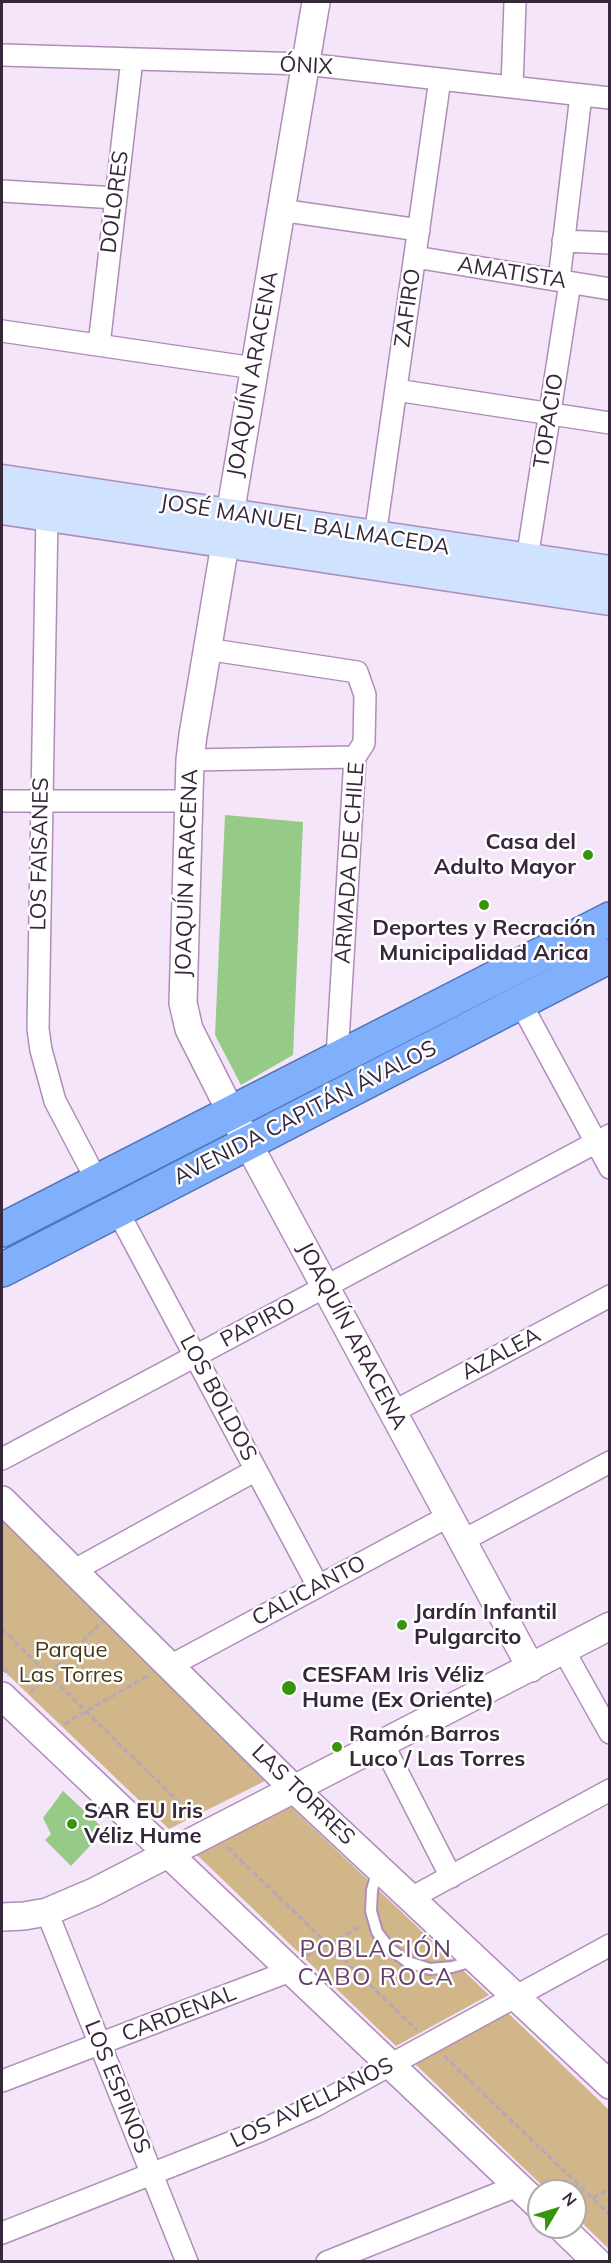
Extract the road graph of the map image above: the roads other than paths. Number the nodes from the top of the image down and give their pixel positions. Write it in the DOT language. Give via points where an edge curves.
graph roads {
  1 [pos="316,2"];
  2 [pos="515,2"];
  3 [pos="2,55"];
  4 [pos="132,59"];
  5 [pos="305,64"];
  6 [pos="440,79"];
  7 [pos="512,87"];
  8 [pos="581,95"];
  9 [pos="609,98"];
  10 [pos="2,191"];
  11 [pos="116,198"];
  12 [pos="280,210"];
  13 [pos="419,230"];
  14 [pos="563,241"];
  15 [pos="609,243"];
  16 [pos="415,257"];
  17 [pos="564,281"];
  18 [pos="609,289"];
  19 [pos="2,331"];
  20 [pos="99,345"];
  21 [pos="254,368"];
  22 [pos="396,390"];
  23 [pos="550,414"];
  24 [pos="609,423"];
  25 [pos="2,480"];
  26 [pos="2,508"];
  27 [pos="47,515"];
  28 [pos="227,528"];
  29 [pos="375,536"];
  30 [pos="527,559"];
  31 [pos="609,571"];
  32 [pos="609,600"];
  33 [pos="207,649"];
  34 [pos="354,757"];
  35 [pos="190,759"];
  36 [pos="2,801"];
  37 [pos="41,801"];
  38 [pos="189,801"];
  39 [pos="609,919"];
  40 [pos="609,956"];
  41 [pos="520,1002"];
  42 [pos="337,1057"];
  43 [pos="231,1112"];
  44 [pos="603,1139"];
  45 [pos="247,1142"];
  46 [pos="609,1168"];
  47 [pos="97,1181"];
  48 [pos="117,1210"];
  49 [pos="2,1230"];
  50 [pos="2,1270"];
  51 [pos="325,1287"];
  52 [pos="609,1296"];
  53 [pos="195,1356"];
  54 [pos="393,1412"];
  55 [pos="2,1459"];
  56 [pos="609,1462"];
  57 [pos="256,1470"];
  58 [pos="2,1500"];
  59 [pos="449,1516"];
  60 [pos="462,1541"];
  61 [pos="73,1571"];
  62 [pos="318,1586"];
  63 [pos="609,1626"];
  64 [pos="564,1651"];
  65 [pos="531,1668"];
  66 [pos="162,1669"];
  67 [pos="11,1705"];
  68 [pos="609,1733"];
  69 [pos="383,1744"];
  70 [pos="294,1789"];
  71 [pos="609,1790"];
  72 [pos="166,1854"];
  73 [pos="378,1868"];
  74 [pos="451,1877"];
  75 [pos="411,1899"];
  76 [pos="47,1912"];
  77 [pos="2,1917"];
  78 [pos="609,1945"];
  79 [pos="476,1960"];
  80 [pos="296,1965"];
  81 [pos="514,1996"];
  82 [pos="100,2044"];
  83 [pos="390,2066"];
  84 [pos="2,2081"];
  85 [pos="609,2085"];
  86 [pos="152,2174"];
  87 [pos="518,2186"];
  88 [pos="527,2195"];
  89 [pos="2,2233"];
  90 [pos="573,2239"];
  91 [pos="188,2262"];
  92 [pos="327,2262"];
  93 [pos="597,2262"];
  1 -- 5 [label="street, JOAQUÍN ARACENA"];
  2 -- 7 [label="street"];
  3 -- 4 [label="street, ÓNIX"];
  4 -- 5 [label="street, ÓNIX"];
  4 -- 11 [label="street, DOLORES"];
  5 -- 6 [label="street, ÓNIX"];
  5 -- 12 [label="street, JOAQUÍN ARACENA"];
  6 -- 7 [label="street, ÓNIX"];
  6 -- 13 [label="street, ZAFIRO"];
  7 -- 8 [label="street, ÓNIX"];
  8 -- 9 [label="street, ÓNIX"];
  8 -- 14 [label="street, TOPACIO"];
  10 -- 11 [label="street"];
  11 -- 20 [label="street, DOLORES"];
  12 -- 13 [label="street"];
  12 -- 21 [label="street, JOAQUÍN ARACENA"];
  13 -- 16 [label="street, ZAFIRO"];
  14 -- 15 [label="street, AMATISTA"];
  14 -- 17 [label="street, TOPACIO"];
  16 -- 17 [label="street, AMATISTA"];
  16 -- 22 [label="street, ZAFIRO"];
  17 -- 18 [label="street, AMATISTA"];
  17 -- 23 [label="street, TOPACIO"];
  19 -- 20 [label="street"];
  20 -- 21 [label="street"];
  21 -- 28 [label="street, JOAQUÍN ARACENA"];
  22 -- 23 [label="street"];
  22 -- 29 [label="street, ZAFIRO"];
  23 -- 24 [label="street"];
  23 -- 30 [label="street, TOPACIO"];
  25 -- 28 [label="main road, JOSÉ MANUEL BALMACEDA"];
  26 -- 27 [label="main road, JOSÉ MANUEL BALMACEDA"];
  27 -- 28 [label="main road, JOSÉ MANUEL BALMACEDA"];
  27 -- 37 [label="street, LOS FAISANES"];
  28 -- 29 [label="main road, JOSÉ MANUEL BALMACEDA"];
  28 -- 32 [label="main road, JOSÉ MANUEL BALMACEDA"];
  28 -- 33 [label="street, JOAQUÍN ARACENA"];
  29 -- 30 [label="main road, JOSÉ MANUEL BALMACEDA"];
  30 -- 31 [label="main road, JOSÉ MANUEL BALMACEDA"];
  33 -- 34 [label="street, ARMADA DE CHILE" via="357,672 365,695 365,721 364,743"];
  33 -- 35 [label="street, JOAQUÍN ARACENA"];
  34 -- 35 [label="street"];
  34 -- 42 [label="street, ARMADA DE CHILE"];
  35 -- 38 [label="street, JOAQUÍN ARACENA"];
  36 -- 37 [label="street"];
  37 -- 38 [label="street"];
  37 -- 47 [label="street, LOS FAISANES" via="41,1050 55,1101"];
  38 -- 43 [label="street, JOAQUÍN ARACENA" via="183,1004 189,1029"];
  39 -- 42 [label="highway, AVENIDA CAPITÁN ÁVALOS"];
  40 -- 41 [label="highway, AVENIDA CAPITÁN ÁVALOS"];
  41 -- 44 [label="street"];
  41 -- 45 [label="highway, AVENIDA CAPITÁN ÁVALOS"];
  42 -- 43 [label="highway, AVENIDA CAPITÁN ÁVALOS"];
  43 -- 45 [label="street, JOAQUÍN ARACENA"];
  43 -- 47 [label="highway, AVENIDA CAPITÁN ÁVALOS"];
  44 -- 46 [label="street"];
  44 -- 51 [label="street, PAPIRO"];
  45 -- 48 [label="highway, AVENIDA CAPITÁN ÁVALOS"];
  45 -- 51 [label="street, JOAQUÍN ARACENA"];
  47 -- 49 [label="highway, AVENIDA CAPITÁN ÁVALOS"];
  48 -- 50 [label="highway, AVENIDA CAPITÁN ÁVALOS"];
  48 -- 53 [label="street, LOS BOLDOS"];
  51 -- 53 [label="street, PAPIRO"];
  51 -- 54 [label="street, JOAQUÍN ARACENA"];
  52 -- 54 [label="street, AZALEA"];
  53 -- 55 [label="street, PAPIRO"];
  53 -- 57 [label="street, LOS BOLDOS"];
  54 -- 59 [label="street, JOAQUÍN ARACENA"];
  56 -- 60 [label="street"];
  57 -- 61 [label="street"];
  57 -- 62 [label="street, LOS BOLDOS"];
  58 -- 61 [label="street, LAS TORRES"];
  59 -- 60 [label="street, JOAQUÍN ARACENA"];
  59 -- 62 [label="street, CALICANTO"];
  60 -- 65 [label="street, JOAQUÍN ARACENA"];
  61 -- 66 [label="street, LAS TORRES"];
  62 -- 66 [label="street, CALICANTO"];
  63 -- 64 [label="street"];
  64 -- 65 [label="street"];
  64 -- 68 [label="street"];
  65 -- 69 [label="street"];
  66 -- 70 [label="street, LAS TORRES"];
  67 -- 72 [label="street"];
  69 -- 70 [label="street"];
  69 -- 74 [label="street"];
  70 -- 72 [label="street"];
  70 -- 73 [label="street, LAS TORRES"];
  71 -- 74 [label="street"];
  72 -- 76 [label="street"];
  72 -- 80 [label="street"];
  73 -- 75 [label="street, LAS TORRES"];
  73 -- 79 [label="lane" via="370,1900 377,1932 390,1949 408,1962 430,1969"];
  74 -- 75 [label="street"];
  75 -- 79 [label="street, LAS TORRES"];
  76 -- 77 [label="street"];
  76 -- 82 [label="street, LOS ESPINOS"];
  78 -- 81 [label="street, LOS AVELLANOS"];
  79 -- 81 [label="street, LAS TORRES"];
  80 -- 82 [label="street, CARDENAL"];
  80 -- 83 [label="street"];
  81 -- 83 [label="street, LOS AVELLANOS"];
  81 -- 85 [label="street, LAS TORRES"];
  82 -- 84 [label="street, CARDENAL"];
  82 -- 86 [label="street, LOS ESPINOS"];
  83 -- 86 [label="street, LOS AVELLANOS" via="293,2116"];
  83 -- 87 [label="street"];
  86 -- 89 [label="street, LOS AVELLANOS"];
  86 -- 91 [label="street, LOS ESPINOS"];
  87 -- 88 [label="street"];
  87 -- 92 [label="street"];
  90 -- 93 [label="street"];
}
